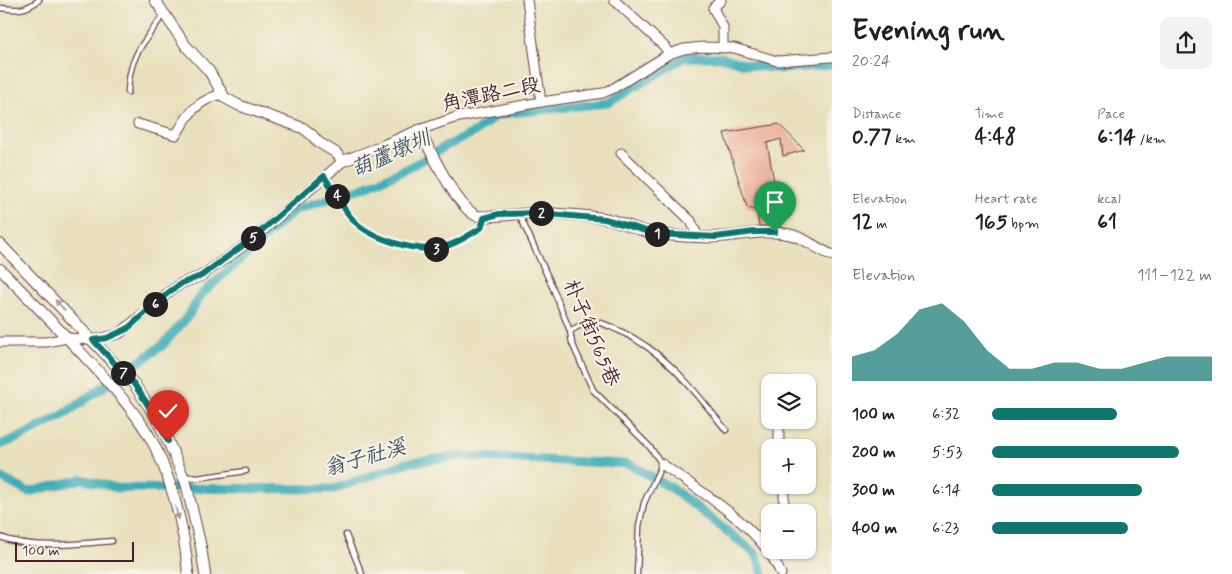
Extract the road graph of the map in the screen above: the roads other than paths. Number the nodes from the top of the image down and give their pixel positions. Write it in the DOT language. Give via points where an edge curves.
graph roads {
  1 [pos="39,0"];
  2 [pos="155,0"];
  3 [pos="526,0"];
  4 [pos="614,0"];
  5 [pos="721,0"];
  6 [pos="0,8"];
  7 [pos="165,13"];
  8 [pos="722,48"];
  9 [pos="669,54"];
  10 [pos="832,57"];
  11 [pos="128,92"];
  12 [pos="222,94"];
  13 [pos="541,102"];
  14 [pos="138,124"];
  15 [pos="419,130"];
  16 [pos="621,153"];
  17 [pos="343,161"];
  18 [pos="324,176"];
  19 [pos="519,214"];
  20 [pos="484,218"];
  21 [pos="698,236"];
  22 [pos="0,244"];
  23 [pos="832,255"];
  24 [pos="0,269"];
  25 [pos="570,331"];
  26 [pos="68,338"];
  27 [pos="93,340"];
  28 [pos="0,342"];
  29 [pos="726,430"];
  30 [pos="661,466"];
  31 [pos="246,471"];
  32 [pos="184,479"];
  33 [pos="346,535"];
  34 [pos="0,537"];
  35 [pos="112,541"];
  36 [pos="760,541"];
  37 [pos="188,573"];
  38 [pos="206,574"];
  39 [pos="362,574"];
  40 [pos="637,574"];
  41 [pos="781,574"];
  1 -- 6 [label="lane" via="30,7 16,10"];
  2 -- 7 [label="street"];
  3 -- 13 [label="street"];
  4 -- 9 [label="street"];
  5 -- 8 [label="street" via="713,8 722,27"];
  7 -- 11 [label="lane" via="135,55 128,77"];
  7 -- 12 [label="street" via="186,46 209,71"];
  8 -- 9 [label="street, 角潭路二段" via="693,47"];
  8 -- 10 [label="street, 角潭路二段" via="742,50 777,61"];
  9 -- 13 [label="street, 角潭路二段" via="608,90"];
  12 -- 14 [label="street" via="211,97 189,113 176,135"];
  12 -- 17 [label="street" via="238,105 303,128"];
  13 -- 15 [label="street, 角潭路二段" via="454,118"];
  15 -- 17 [label="street, 角潭路二段"];
  15 -- 20 [label="street" via="447,182 476,216"];
  16 -- 21 [label="street" via="691,221"];
  17 -- 18 [label="street, 角潭路二段"];
  18 -- 20 [label="lane" via="356,222 374,236 389,242 428,249 444,247 481,228"];
  18 -- 27 [label="street, 角潭路二段" via="253,238 201,276 169,292 127,329"];
  19 -- 20 [label="street"];
  19 -- 21 [label="street" via="605,219 656,234"];
  19 -- 25 [label="lane, 朴子街565巷"];
  21 -- 23 [label="street" via="775,232 804,239"];
  27 -- 22 [label="street, one-way"];
  24 -- 26 [label="street"];
  25 -- 29 [label="lane" via="588,321 601,322 652,350 684,378"];
  25 -- 30 [label="lane, 朴子街565巷" via="592,390 649,446"];
  26 -- 27 [label="street, 角潭路二段"];
  26 -- 28 [label="street, 角潭路二段" via="46,342"];
  26 -- 37 [label="street, one-way" via="120,396 156,449 168,480 185,545"];
  27 -- 32 [label="street" via="133,383 156,417"];
  30 -- 36 [label="street, 朴子街565巷" via="727,512"];
  30 -- 40 [label="lane" via="644,503 639,526"];
  31 -- 32 [label="lane"];
  32 -- 38 [label="street"];
  33 -- 39 [label="lane"];
  34 -- 35 [label="lane" via="23,543 66,545"];
  36 -- 41 [label="street, 朴子街565巷"];
}
